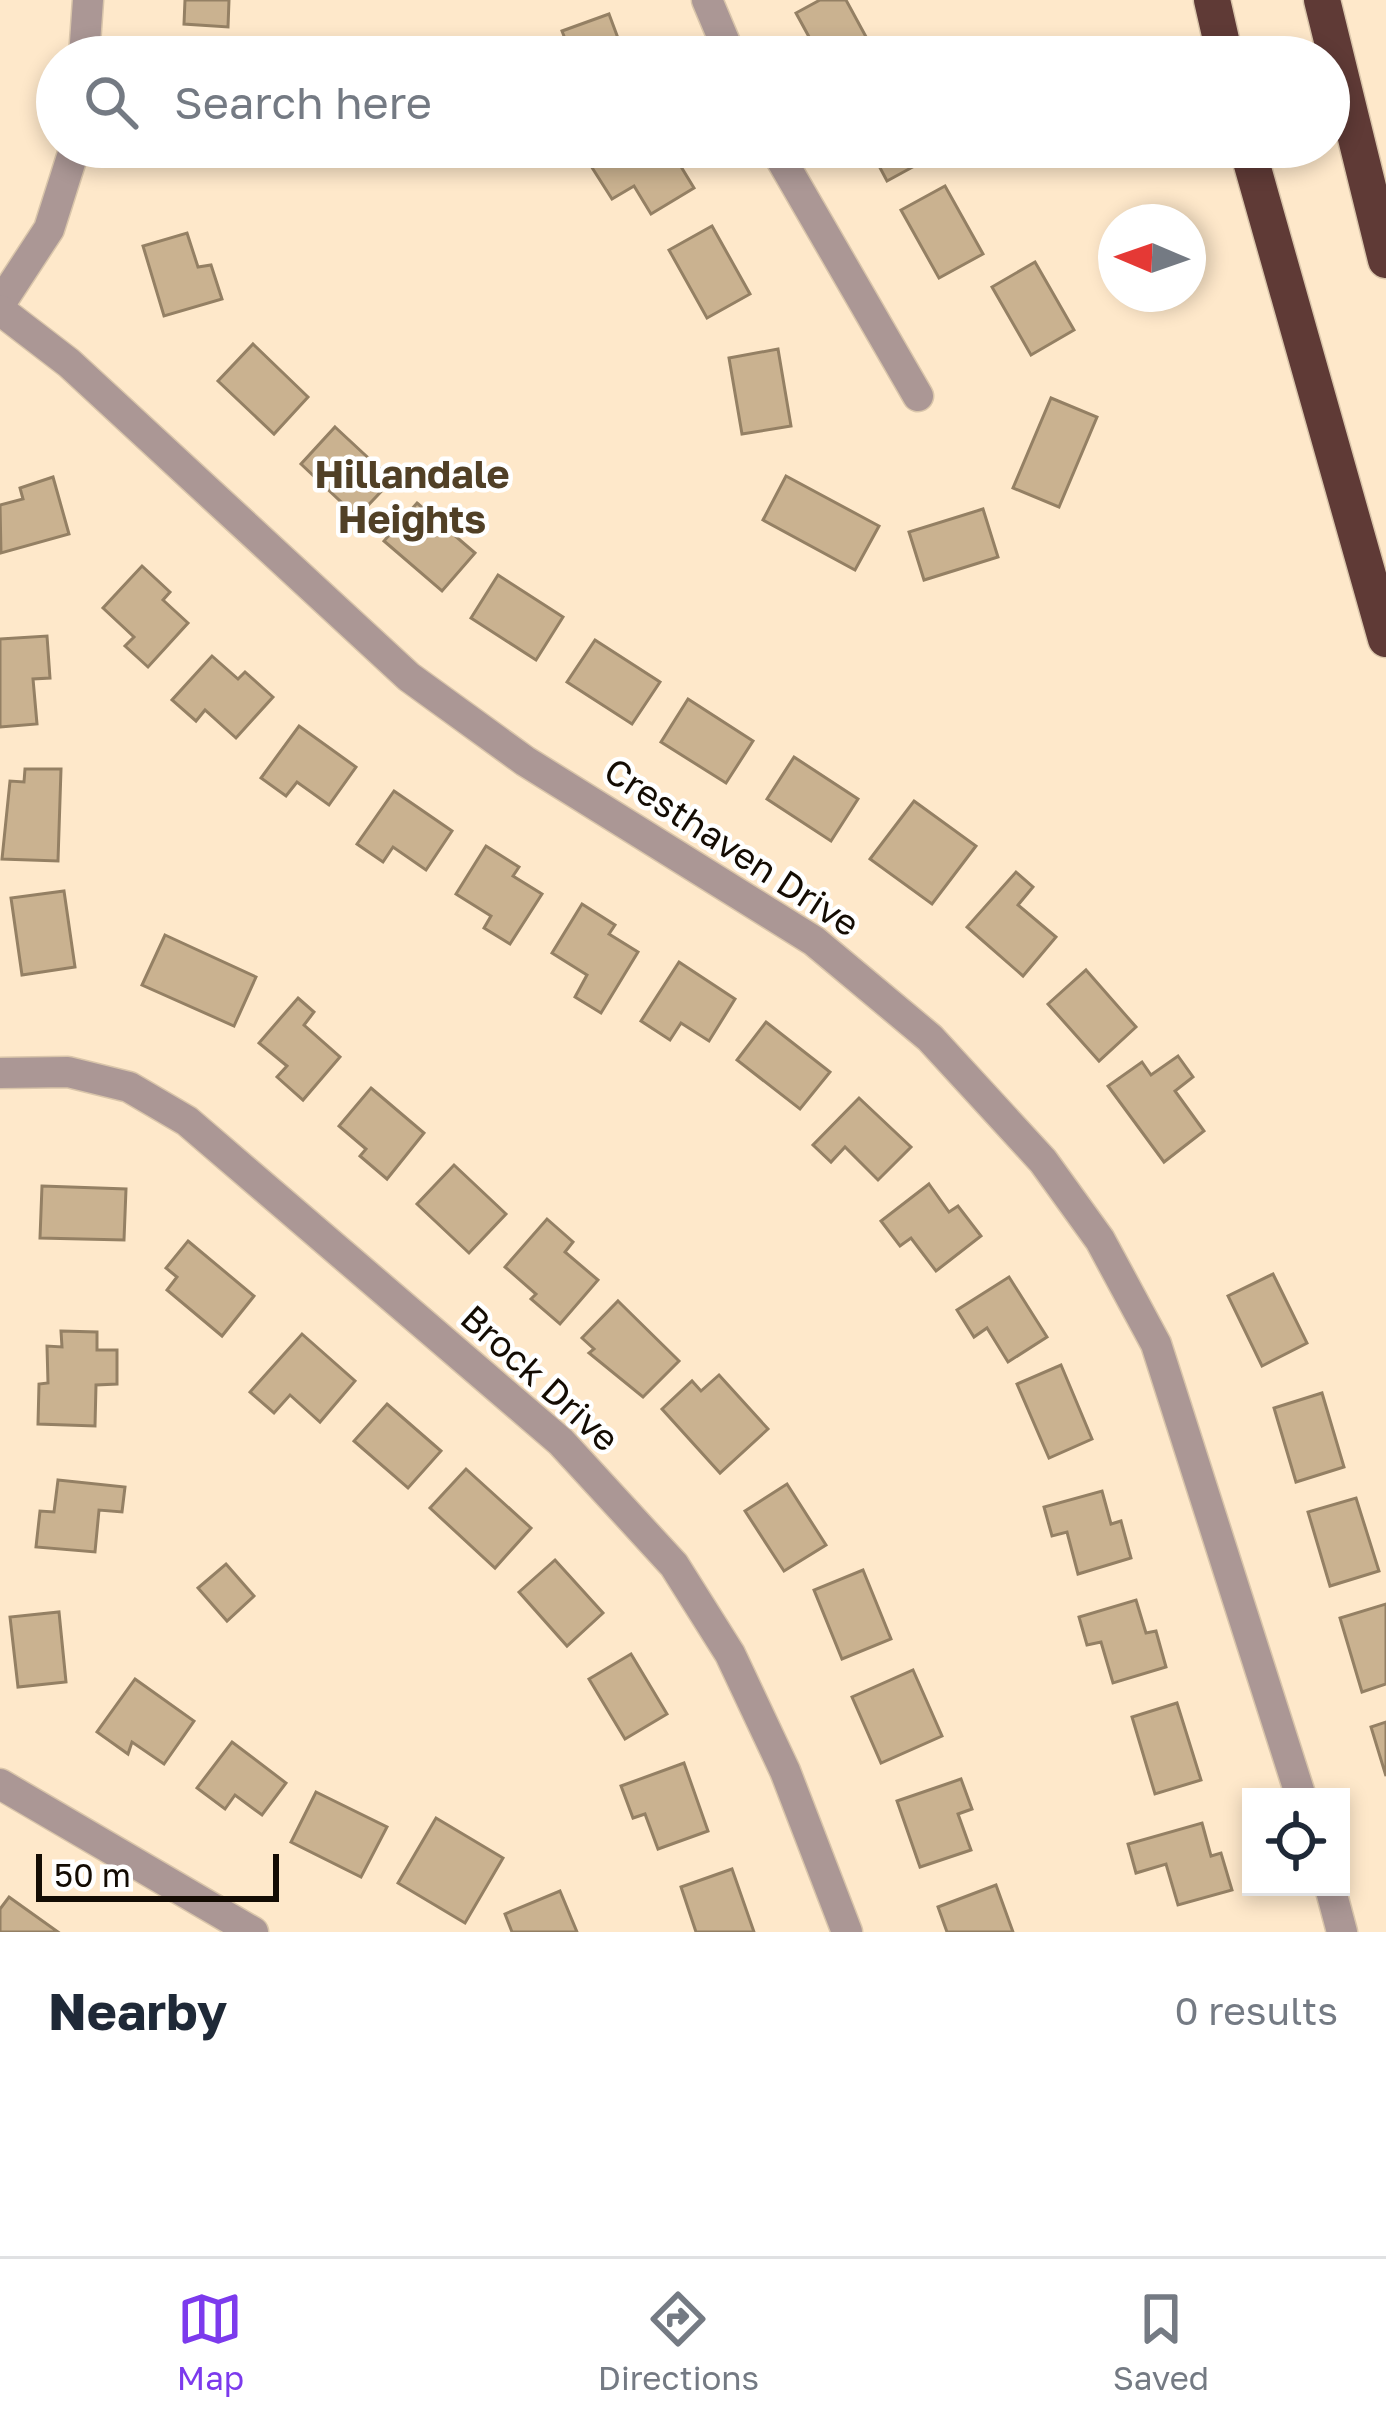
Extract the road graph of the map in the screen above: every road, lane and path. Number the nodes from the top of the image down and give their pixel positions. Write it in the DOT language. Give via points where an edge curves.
graph roads {
  1 [pos="88,0"];
  2 [pos="707,0"];
  3 [pos="1212,0"];
  4 [pos="1322,0"];
  5 [pos="85,36"];
  6 [pos="722,36"];
  7 [pos="1221,36"];
  8 [pos="1331,36"];
  9 [pos="1350,114"];
  10 [pos="68,168"];
  11 [pos="786,168"];
  12 [pos="1253,168"];
  13 [pos="1386,260"];
  14 [pos="0,307"];
  15 [pos="918,396"];
  16 [pos="1386,639"];
  17 [pos="0,1073"];
  18 [pos="0,1784"];
  19 [pos="1298,1788"];
  20 [pos="1332,1896"];
  21 [pos="254,1932"];
  22 [pos="847,1932"];
  23 [pos="1342,1932"];
  1 -- 5 [label="street"];
  2 -- 6 [label="street"];
  3 -- 7 [label="highway"];
  4 -- 8 [label="highway"];
  9 -- 13 [label="highway"];
  10 -- 14 [label="street" via="49,229"];
  11 -- 15 [label="street"];
  12 -- 16 [label="highway"];
  14 -- 19 [label="street, Cresthaven Drive" via="409,677 525,761 814,941 930,1038 1043,1161 1100,1240 1156,1344"];
  17 -- 22 [label="street, Brock Drive" via="68,1072 129,1087 187,1121 561,1442 674,1565 730,1654"];
  18 -- 21 [label="street"];
  20 -- 23 [label="street"];
}
